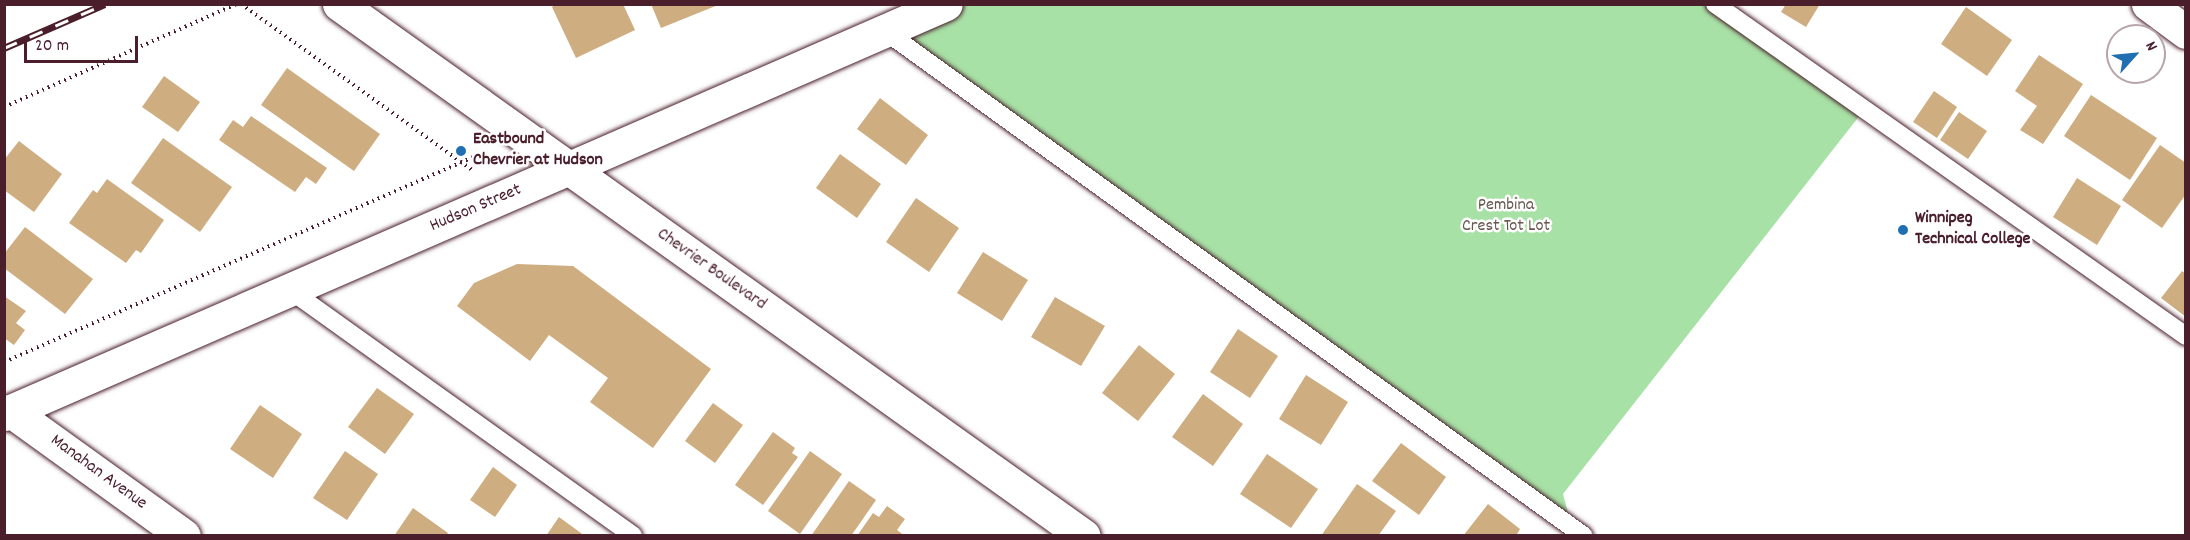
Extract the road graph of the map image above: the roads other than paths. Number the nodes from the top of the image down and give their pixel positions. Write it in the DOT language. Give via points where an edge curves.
graph roads {
  1 [pos="339,4"];
  2 [pos="946,4"];
  3 [pos="1715,4"];
  4 [pos="2148,4"];
  5 [pos="885,31"];
  6 [pos="2186,32"];
  7 [pos="570,169"];
  8 [pos="290,290"];
  9 [pos="2186,336"];
  10 [pos="8,412"];
  11 [pos="184,536"];
  12 [pos="633,536"];
  13 [pos="1084,536"];
  14 [pos="1584,536"];
  1 -- 7 [label="street, Chevrier Boulevard"];
  2 -- 5 [label="street, Hudson Street"];
  3 -- 9 [label="lane"];
  4 -- 6 [label="street"];
  5 -- 7 [label="street, Hudson Street"];
  5 -- 14 [label="lane"];
  7 -- 8 [label="street, Hudson Street"];
  7 -- 13 [label="street, Chevrier Boulevard"];
  8 -- 10 [label="street, Hudson Street"];
  8 -- 12 [label="lane"];
  10 -- 11 [label="street, Manahan Avenue"];
}
